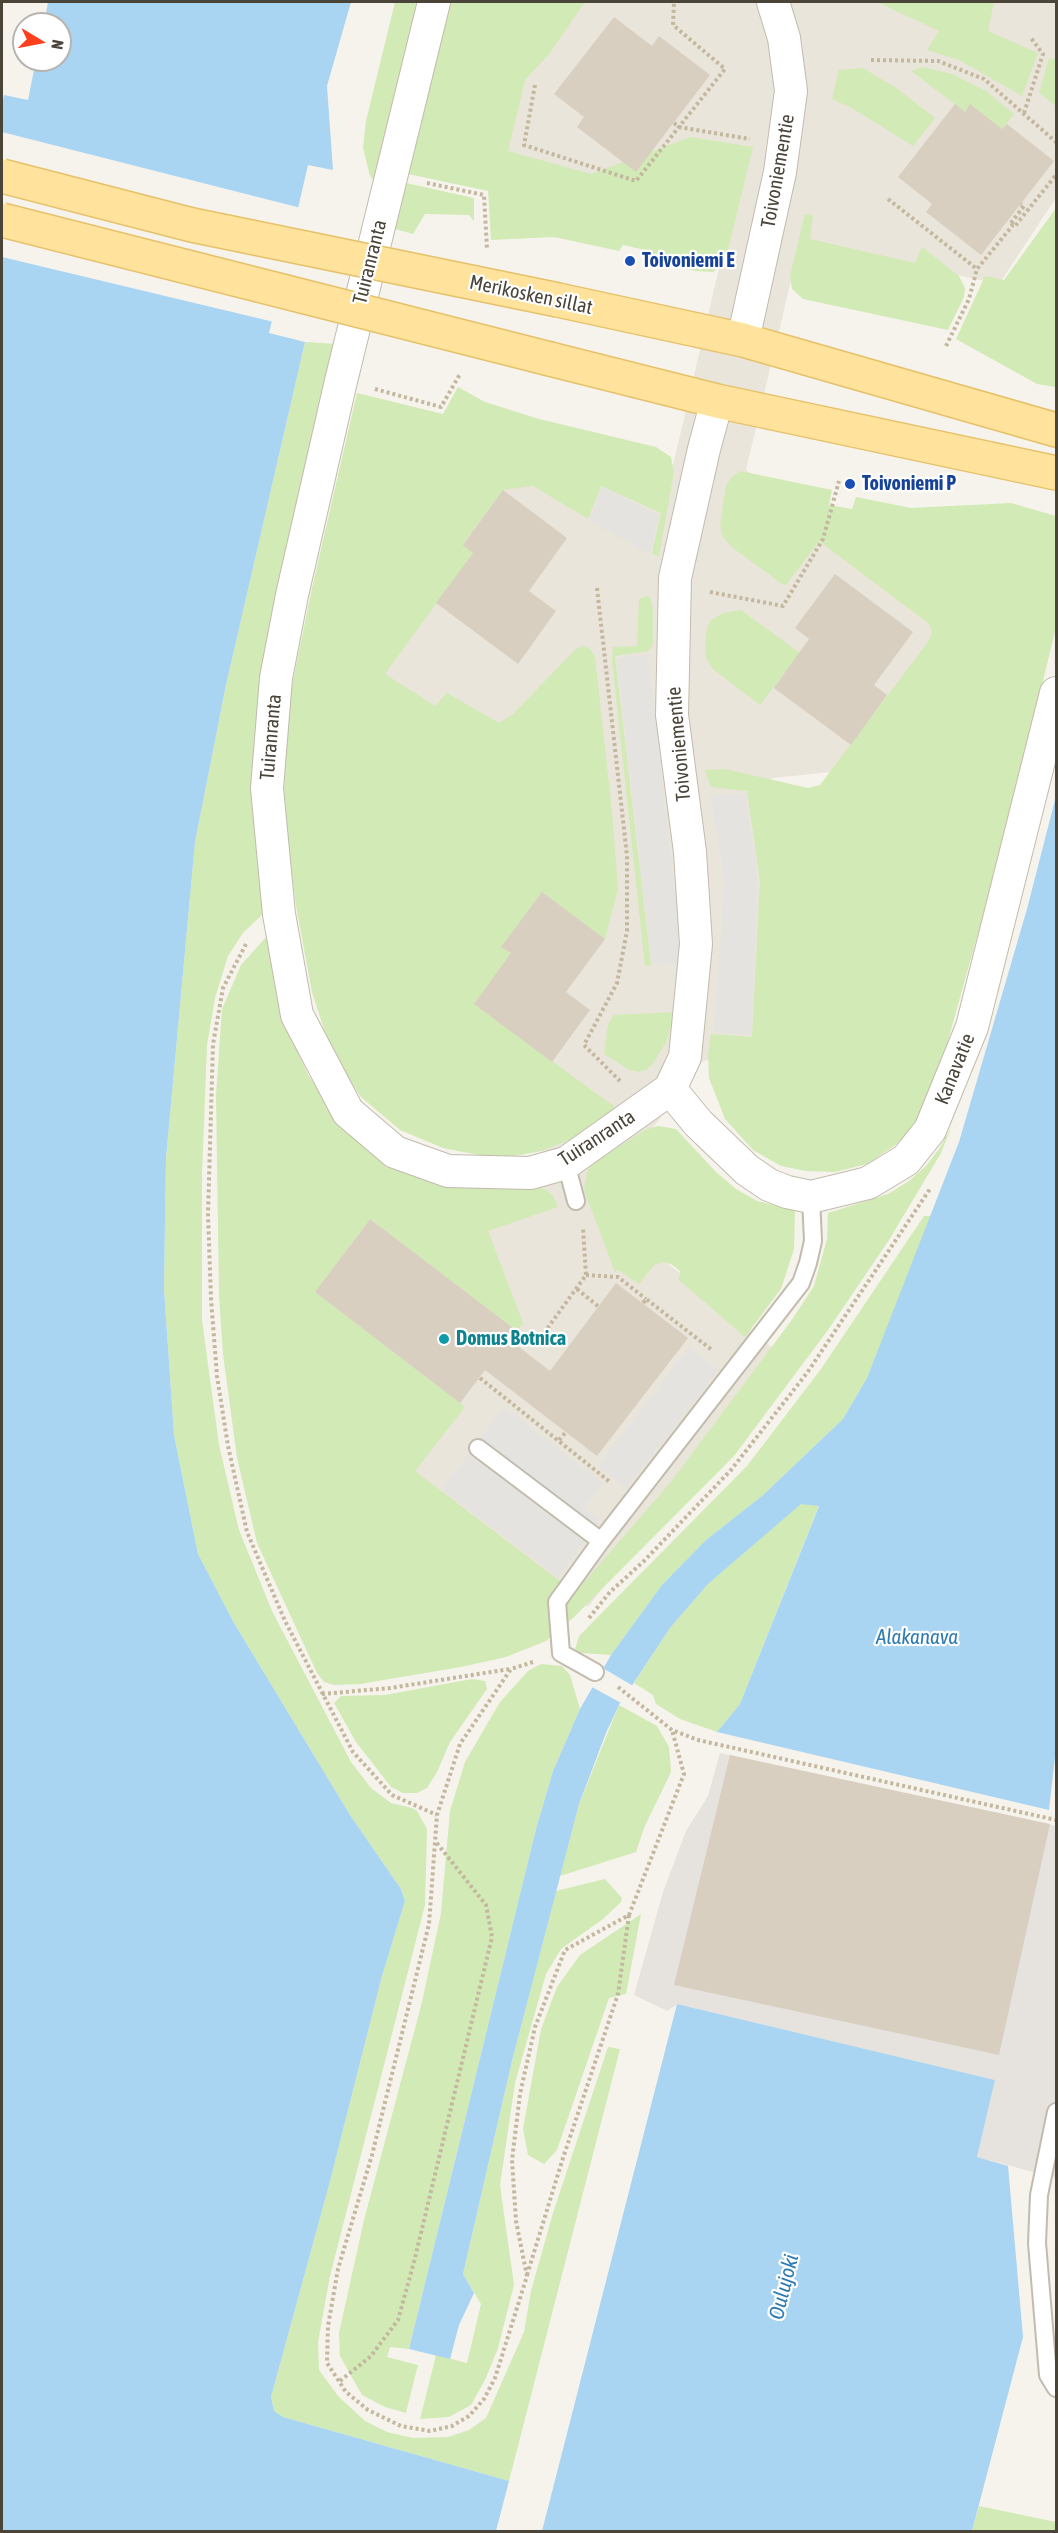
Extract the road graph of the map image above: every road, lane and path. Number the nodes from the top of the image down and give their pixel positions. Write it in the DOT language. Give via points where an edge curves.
graph roads {
  1 [pos="434,2"];
  2 [pos="674,2"];
  3 [pos="773,2"];
  4 [pos="1030,38"];
  5 [pos="872,60"];
  6 [pos="535,84"];
  7 [pos="1024,113"];
  8 [pos="674,123"];
  9 [pos="679,127"];
  10 [pos="730,136"];
  11 [pos="1056,141"];
  12 [pos="1056,175"];
  13 [pos="2,176"];
  14 [pos="418,181"];
  15 [pos="888,199"];
  16 [pos="1021,204"];
  17 [pos="2,220"];
  18 [pos="1013,225"];
  19 [pos="488,253"];
  20 [pos="977,269"];
  21 [pos="743,340"];
  22 [pos="946,346"];
  23 [pos="462,371"];
  24 [pos="372,388"];
  25 [pos="717,401"];
  26 [pos="1056,430"];
  27 [pos="1056,473"];
  28 [pos="839,481"];
  29 [pos="597,588"];
  30 [pos="703,590"];
  31 [pos="1056,693"];
  32 [pos="279,914"];
  33 [pos="658,1098"];
  34 [pos="566,1163"];
  35 [pos="933,1182"];
  36 [pos="811,1197"];
  37 [pos="576,1201"];
  38 [pos="586,1275"];
  39 [pos="576,1289"];
  40 [pos="646,1299"];
  41 [pos="643,1303"];
  42 [pos="599,1306"];
  43 [pos="544,1333"];
  44 [pos="734,1367"];
  45 [pos="480,1378"];
  46 [pos="566,1432"];
  47 [pos="559,1440"];
  48 [pos="478,1448"];
  49 [pos="632,1501"];
  50 [pos="601,1541"];
  51 [pos="561,1653"];
  52 [pos="511,1669"];
  53 [pos="595,1672"];
  54 [pos="322,1694"];
  55 [pos="628,1694"];
  56 [pos="672,1730"];
  57 [pos="437,1815"];
  58 [pos="1056,1820"];
  59 [pos="436,1841"];
  60 [pos="629,1915"];
  61 [pos="1056,2112"];
  62 [pos="527,2276"];
  63 [pos="340,2380"];
  64 [pos="1056,2388"];
  1 -- 32 [label="street, Tuiranranta" via="333,414 276,678 267,788"];
  2 -- 9 [label="path" via="673,25 725,69"];
  3 -- 21 [label="street, Toivoniementie" via="784,38 791,91 780,172"];
  4 -- 7 [label="path" via="1043,54"];
  5 -- 7 [label="path" via="938,61 984,79"];
  6 -- 9 [label="path" via="524,145 636,181"];
  7 -- 11 [label="path"];
  8 -- 9 [label="path"];
  9 -- 10 [label="path"];
  12 -- 18 [label="path"];
  13 -- 21 [label="main road, Merikosken sillat, bridge" via="192,225"];
  14 -- 19 [label="path" via="484,195"];
  15 -- 20 [label="path"];
  16 -- 18 [label="path" via="1024,206"];
  17 -- 25 [label="main road, bridge"];
  18 -- 20 [label="path"];
  20 -- 22 [label="path" via="969,298"];
  21 -- 26 [label="main road, Merikosken sillat"];
  23 -- 24 [label="path" via="441,407"];
  25 -- 27 [label="main road"];
  25 -- 33 [label="street, Toivoniementie" via="675,578 672,715 690,852 696,944 685,1058"];
  28 -- 30 [label="path" via="823,539 783,606"];
  29 -- 33 [label="path" via="627,856 627,931 617,983 584,1045"];
  31 -- 36 [label="street, Kanavatie" via="972,1027 930,1130 906,1160 868,1183"];
  32 -- 34 [label="street, Tuiranranta" via="297,1015 348,1112 395,1152 448,1171 530,1173"];
  32 -- 54 [label="path" via="247,941 223,987 213,1044 208,1214 211,1299 217,1376 247,1532"];
  33 -- 34 [label="street, Tuiranranta"];
  33 -- 36 [label="street, Kanavatie" via="698,1124 769,1185"];
  34 -- 37 [label="lane"];
  35 -- 51 [label="path" via="807,1373 731,1470 609,1592"];
  36 -- 44 [label="lane" via="813,1241 801,1282"];
  37 -- 38 [label="path" via="583,1227"];
  38 -- 39 [label="path"];
  38 -- 40 [label="path" via="618,1277"];
  39 -- 42 [label="path"];
  39 -- 43 [label="path"];
  40 -- 41 [label="path"];
  40 -- 44 [label="path"];
  44 -- 49 [label="lane"];
  45 -- 47 [label="path"];
  46 -- 47 [label="path"];
  47 -- 49 [label="path"];
  48 -- 50 [label="lane"];
  49 -- 50 [label="lane"];
  50 -- 51 [label="lane" via="557,1602"];
  51 -- 52 [label="path"];
  51 -- 53 [label="lane"];
  52 -- 54 [label="path" via="390,1689"];
  52 -- 57 [label="path" via="460,1744"];
  54 -- 57 [label="path" via="353,1752 392,1795"];
  55 -- 56 [label="path"];
  56 -- 58 [label="path" via="698,1740"];
  56 -- 60 [label="path" via="684,1774"];
  57 -- 59 [label="path"];
  59 -- 63 [label="path" via="429,1924 372,2156 338,2269 328,2326 327,2363"];
  59 -- 63 [label="path" via="486,1905 492,1937 398,2319 371,2356"];
  60 -- 62 [label="path" via="618,1994"];
  60 -- 62 [label="path" via="565,1950 535,2027 520,2094 512,2160 516,2221"];
  61 -- 64 [label="lane" via="1039,2196 1037,2243 1048,2375"];
  62 -- 63 [label="path" via="495,2378 469,2416 452,2426 430,2431 400,2426 368,2410 346,2392"];
}
